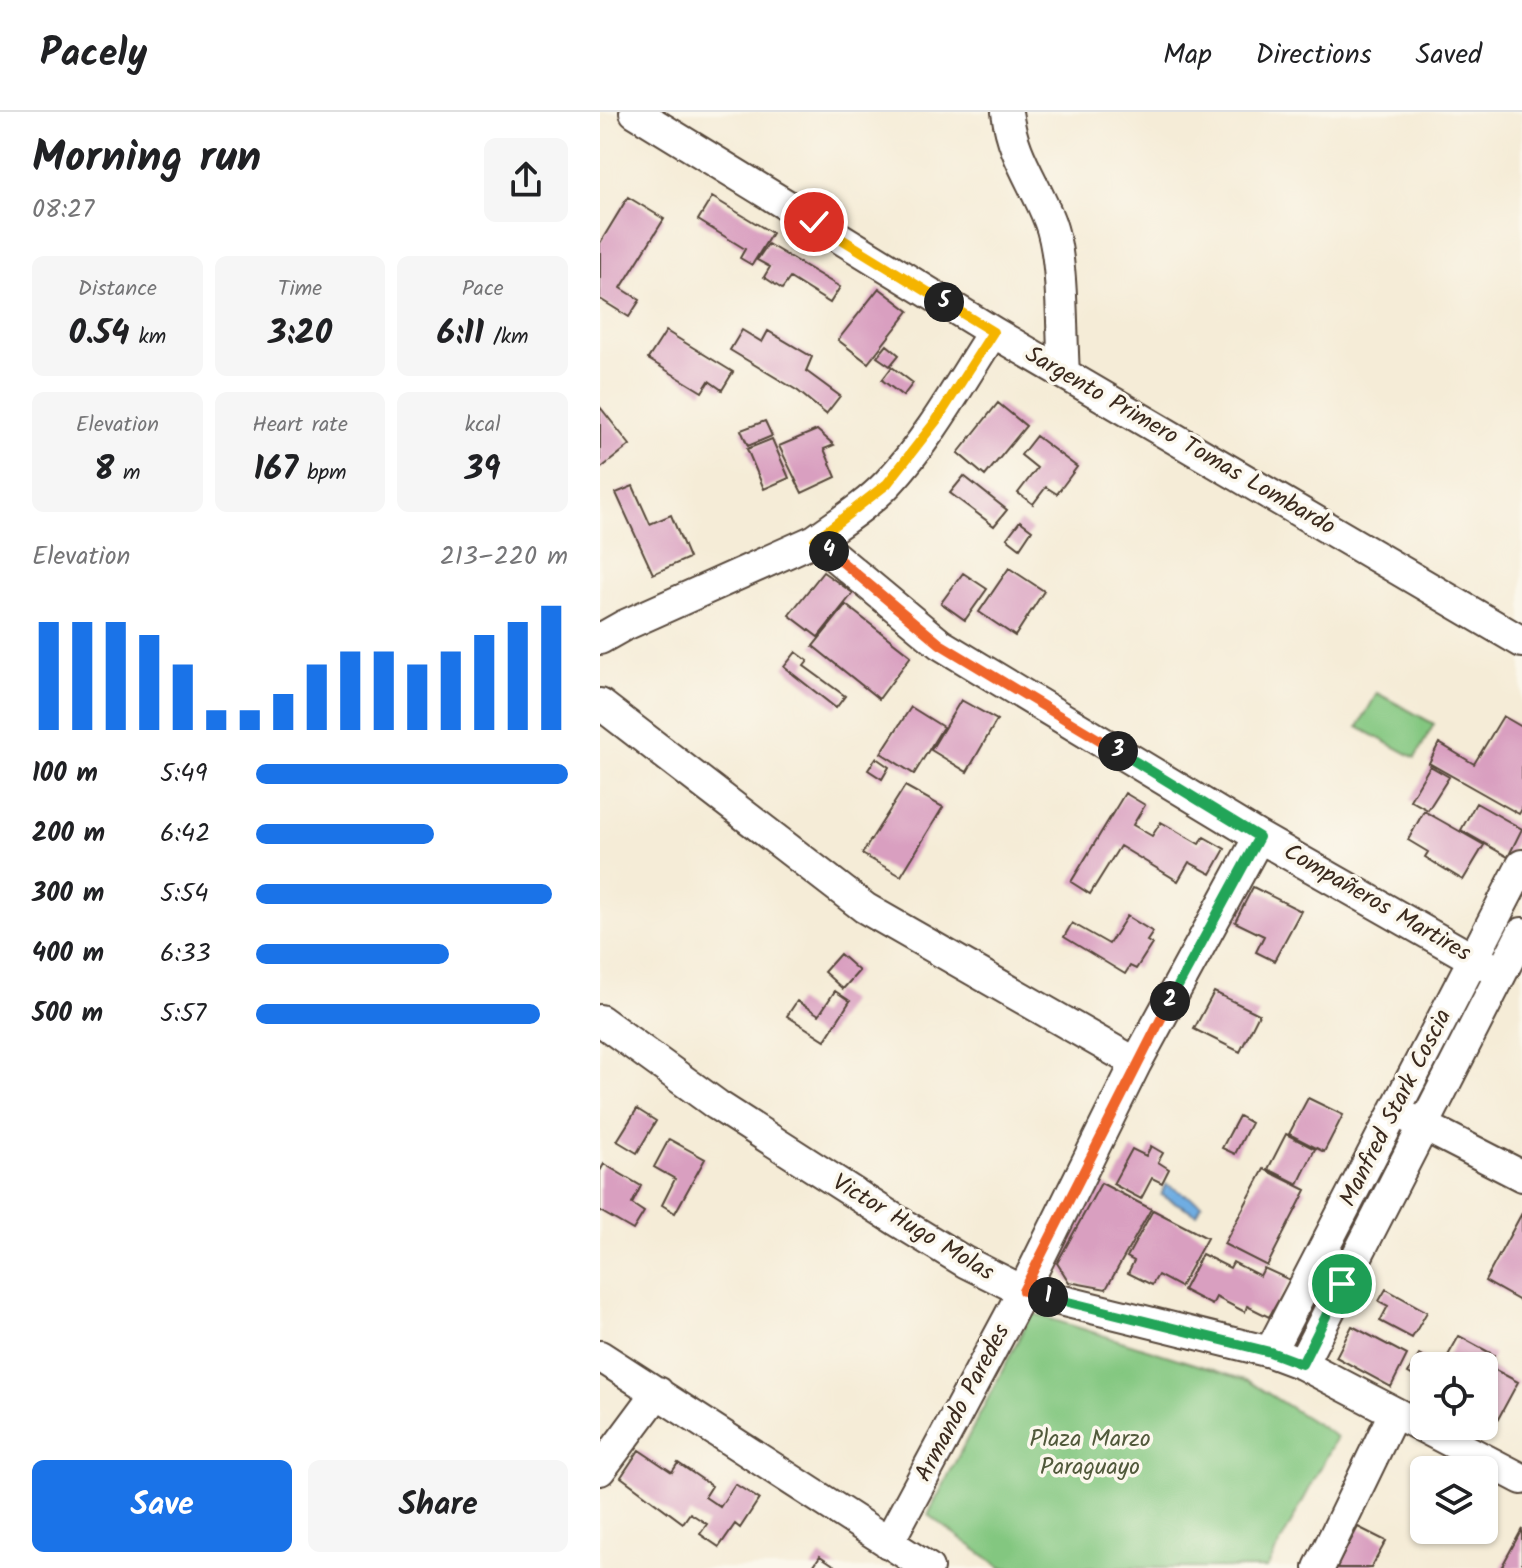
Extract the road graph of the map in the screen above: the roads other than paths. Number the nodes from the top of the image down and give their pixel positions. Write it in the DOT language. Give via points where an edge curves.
graph roads {
  1 [pos="635,112"];
  2 [pos="1007,112"];
  3 [pos="993,332"];
  4 [pos="1064,373"];
  5 [pos="815,540"];
  6 [pos="600,639"];
  7 [pos="1522,642"];
  8 [pos="600,704"];
  9 [pos="1259,837"];
  10 [pos="1522,865"];
  11 [pos="1522,933"];
  12 [pos="1473,959"];
  13 [pos="1502,972"];
  14 [pos="600,1020"];
  15 [pos="1136,1063"];
  16 [pos="1394,1110"];
  17 [pos="1422,1124"];
  18 [pos="1522,1176"];
  19 [pos="1023,1291"];
  20 [pos="1270,1352"];
  21 [pos="600,1356"];
  22 [pos="1302,1364"];
  23 [pos="658,1392"];
  24 [pos="1394,1413"];
  25 [pos="600,1470"];
  26 [pos="1522,1479"];
  27 [pos="888,1543"];
  28 [pos="928,1568"];
  29 [pos="1319,1568"];
  1 -- 3 [label="street, Sargento Primero Tomas Lombardo"];
  2 -- 4 [label="street" via="1019,161 1055,242"];
  3 -- 4 [label="street, Sargento Primero Tomas Lombardo"];
  3 -- 5 [label="street" via="936,421 887,484"];
  4 -- 7 [label="street, Sargento Primero Tomas Lombardo"];
  5 -- 6 [label="street"];
  5 -- 9 [label="street, Compañeros Martires" via="940,644"];
  8 -- 15 [label="street" via="865,908"];
  9 -- 12 [label="street, Compañeros Martires"];
  9 -- 15 [label="street, Armando Paredes"];
  10 -- 12 [label="street, Manfred Stark Coscia"];
  11 -- 13 [label="street, Manfred Stark Coscia"];
  12 -- 13 [label="street, Compañeros Martires"];
  12 -- 16 [label="street, Manfred Stark Coscia"];
  13 -- 17 [label="street, Manfred Stark Coscia"];
  14 -- 19 [label="street, Victor Hugo Molas" via="717,1105 883,1212"];
  15 -- 19 [label="street, Armando Paredes"];
  16 -- 17 [label="street"];
  16 -- 20 [label="street, Manfred Stark Coscia"];
  17 -- 18 [label="street"];
  17 -- 22 [label="street, Manfred Stark Coscia"];
  19 -- 20 [label="street, Victor Hugo Molas"];
  19 -- 27 [label="street, Armando Paredes"];
  20 -- 22 [label="street, Victor Hugo Molas"];
  21 -- 23 [label="street"];
  22 -- 24 [label="street, Victor Hugo Molas"];
  23 -- 25 [label="street"];
  23 -- 27 [label="street"];
  24 -- 26 [label="street, Victor Hugo Molas"];
  24 -- 29 [label="street"];
  27 -- 28 [label="street"];
}
